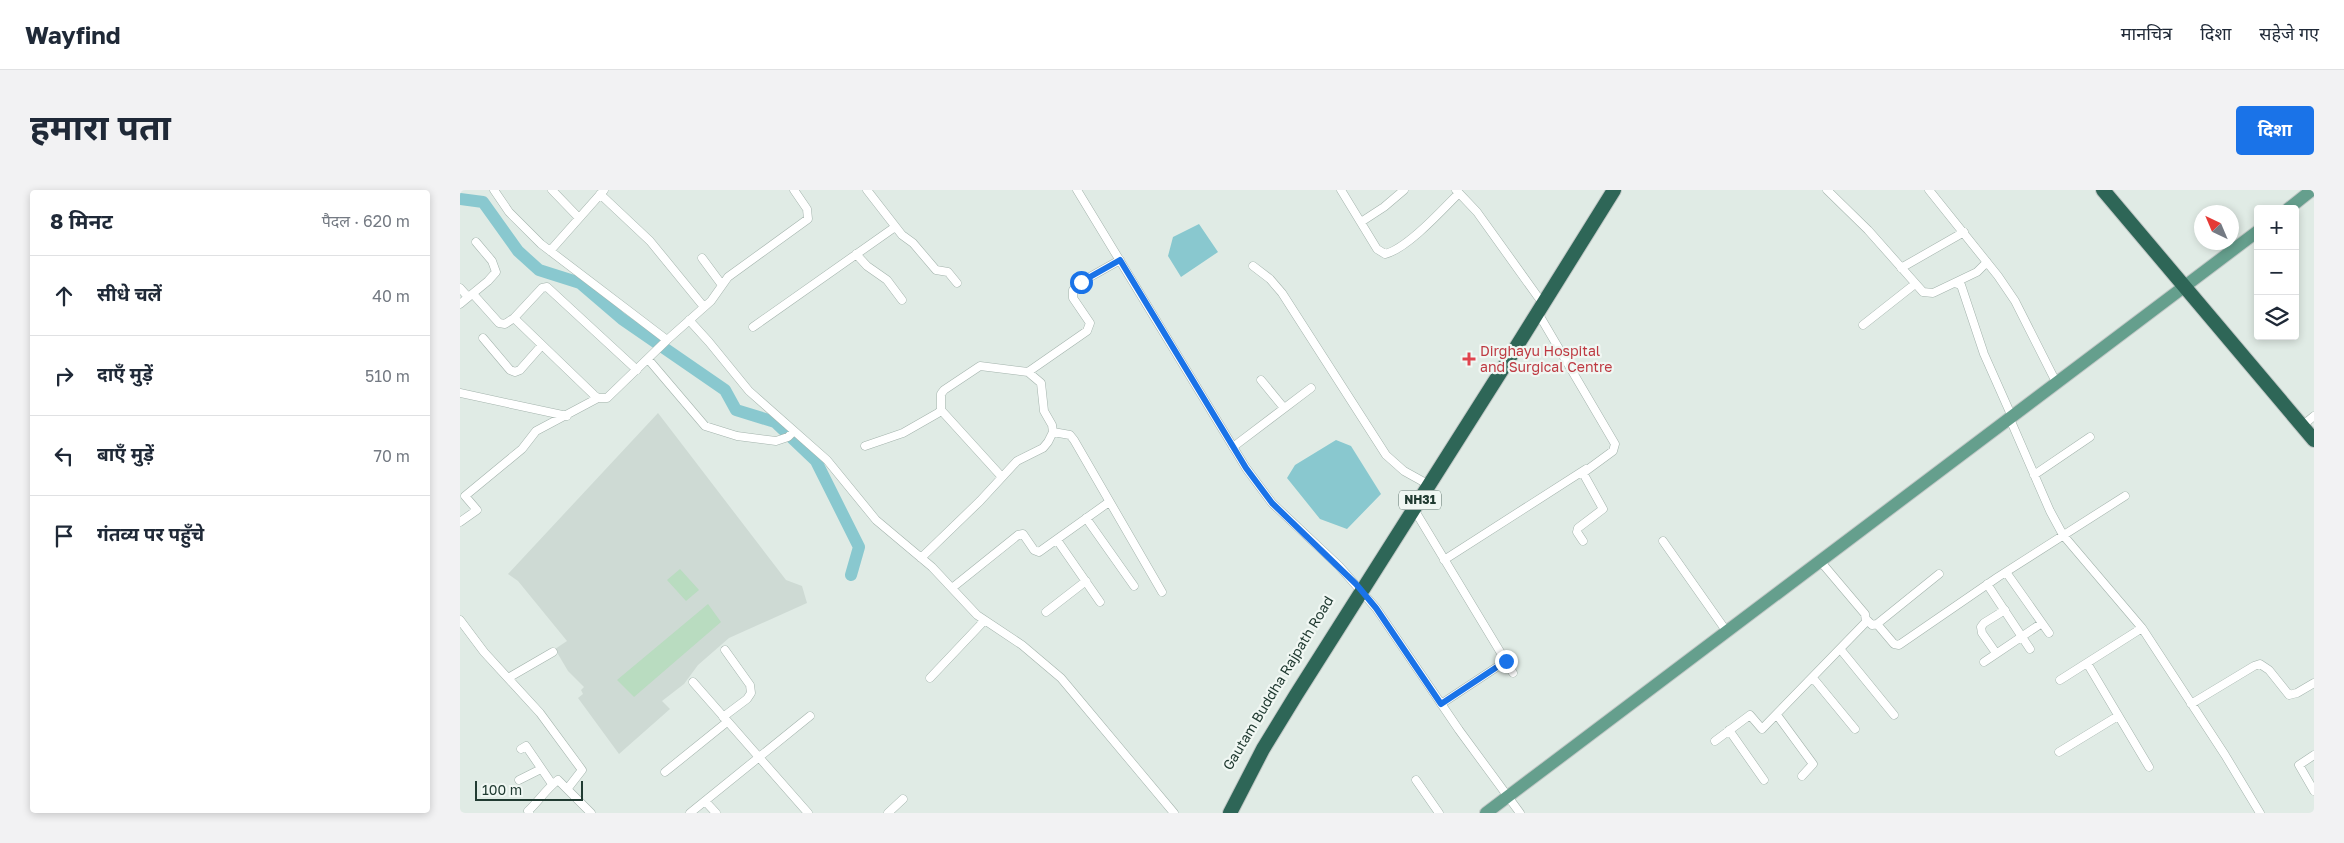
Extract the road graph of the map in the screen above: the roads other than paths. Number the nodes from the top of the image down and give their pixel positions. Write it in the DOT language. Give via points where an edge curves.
graph roads {
  1 [pos="494,190"];
  2 [pos="552,190"];
  3 [pos="794,190"];
  4 [pos="867,190"];
  5 [pos="1077,190"];
  6 [pos="1341,190"];
  7 [pos="1404,190"];
  8 [pos="1603,190"];
  9 [pos="1614,190"];
  10 [pos="1827,190"];
  11 [pos="1929,190"];
  12 [pos="2103,190"];
  13 [pos="2115,190"];
  14 [pos="2312,190"];
  15 [pos="1457,191"];
  16 [pos="602,192"];
  17 [pos="2293,205"];
  18 [pos="579,218"];
  19 [pos="1361,222"];
  20 [pos="895,227"];
  21 [pos="1964,232"];
  22 [pos="2254,235"];
  23 [pos="476,242"];
  24 [pos="550,251"];
  25 [pos="856,254"];
  26 [pos="702,258"];
  27 [pos="1120,260"];
  28 [pos="1988,262"];
  29 [pos="1253,266"];
  30 [pos="1901,268"];
  31 [pos="957,282"];
  32 [pos="1954,283"];
  33 [pos="1915,284"];
  34 [pos="2189,284"];
  35 [pos="722,285"];
  36 [pos="460,288"];
  37 [pos="470,296"];
  38 [pos="1538,296"];
  39 [pos="902,300"];
  40 [pos="460,304"];
  41 [pos="704,307"];
  42 [pos="1538,313"];
  43 [pos="514,318"];
  44 [pos="689,320"];
  45 [pos="1863,325"];
  46 [pos="753,327"];
  47 [pos="483,338"];
  48 [pos="666,341"];
  49 [pos="542,345"];
  50 [pos="648,359"];
  51 [pos="637,370"];
  52 [pos="1028,372"];
  53 [pos="1261,380"];
  54 [pos="2057,384"];
  55 [pos="1311,388"];
  56 [pos="460,393"];
  57 [pos="598,398"];
  58 [pos="1284,408"];
  59 [pos="941,410"];
  60 [pos="567,416"];
  61 [pos="2011,418"];
  62 [pos="2312,422"];
  63 [pos="1053,432"];
  64 [pos="791,434"];
  65 [pos="2090,437"];
  66 [pos="2314,440"];
  67 [pos="865,446"];
  68 [pos="1233,447"];
  69 [pos="1586,469"];
  70 [pos="2034,475"];
  71 [pos="1000,476"];
  72 [pos="1422,482"];
  73 [pos="2124,496"];
  74 [pos="1109,502"];
  75 [pos="1412,505"];
  76 [pos="1086,518"];
  77 [pos="460,522"];
  78 [pos="2063,535"];
  79 [pos="1056,540"];
  80 [pos="1582,541"];
  81 [pos="1663,541"];
  82 [pos="921,558"];
  83 [pos="1444,560"];
  84 [pos="1821,562"];
  85 [pos="2006,572"];
  86 [pos="1939,574"];
  87 [pos="1086,582"];
  88 [pos="1988,584"];
  89 [pos="1134,586"];
  90 [pos="1359,587"];
  91 [pos="952,588"];
  92 [pos="1162,592"];
  93 [pos="1100,602"];
  94 [pos="2005,610"];
  95 [pos="1046,612"];
  96 [pos="1866,619"];
  97 [pos="460,620"];
  98 [pos="984,621"];
  99 [pos="2042,623"];
  100 [pos="1877,624"];
  101 [pos="2142,628"];
  102 [pos="1727,632"];
  103 [pos="2049,633"];
  104 [pos="2021,636"];
  105 [pos="2030,649"];
  106 [pos="725,650"];
  107 [pos="1841,650"];
  108 [pos="553,652"];
  109 [pos="1996,653"];
  110 [pos="1506,661"];
  111 [pos="1984,662"];
  112 [pos="2087,663"];
  113 [pos="1513,673"];
  114 [pos="508,678"];
  115 [pos="930,678"];
  116 [pos="1813,678"];
  117 [pos="2060,680"];
  118 [pos="693,682"];
  119 [pos="2314,683"];
  120 [pos="1441,704"];
  121 [pos="2191,704"];
  122 [pos="1776,715"];
  123 [pos="1894,715"];
  124 [pos="810,716"];
  125 [pos="2118,716"];
  126 [pos="725,720"];
  127 [pos="1855,729"];
  128 [pos="1729,730"];
  129 [pos="1714,741"];
  130 [pos="521,749"];
  131 [pos="2059,752"];
  132 [pos="2314,755"];
  133 [pos="758,757"];
  134 [pos="2149,767"];
  135 [pos="541,769"];
  136 [pos="665,772"];
  137 [pos="1802,776"];
  138 [pos="519,780"];
  139 [pos="1416,780"];
  140 [pos="1764,780"];
  141 [pos="552,784"];
  142 [pos="568,788"];
  143 [pos="2314,791"];
  144 [pos="1507,796"];
  145 [pos="903,799"];
  146 [pos="705,801"];
  147 [pos="2256,812"];
  148 [pos="528,813"];
  149 [pos="591,813"];
  150 [pos="690,813"];
  151 [pos="716,813"];
  152 [pos="808,813"];
  153 [pos="888,813"];
  154 [pos="1174,813"];
  155 [pos="1223,813"];
  156 [pos="1230,813"];
  157 [pos="1440,813"];
  158 [pos="1486,813"];
  159 [pos="1520,813"];
  1 -- 24 [label="street" via="519,224"];
  2 -- 18 [label="street"];
  3 -- 35 [label="street" via="808,209 808,219 734,272"];
  4 -- 20 [label="street"];
  5 -- 27 [label="street"];
  6 -- 19 [label="street"];
  7 -- 19 [label="street"];
  8 -- 38 [label="highway, Gautam Buddha Rajpath Road / NH31"];
  9 -- 42 [label="highway, NH31"];
  10 -- 30 [label="street"];
  11 -- 21 [label="street"];
  12 -- 34 [label="highway"];
  13 -- 34 [label="highway"];
  14 -- 17 [label="main road"];
  15 -- 19 [label="street" via="1421,230 1389,253 1377,249"];
  15 -- 38 [label="street" via="1483,220"];
  16 -- 18 [label="street"];
  16 -- 41 [label="street" via="650,241"];
  18 -- 24 [label="street"];
  20 -- 25 [label="street"];
  20 -- 31 [label="street" via="936,270 948,272"];
  21 -- 28 [label="street"];
  21 -- 30 [label="street"];
  22 -- 34 [label="main road"];
  23 -- 37 [label="street" via="492,261 496,272"];
  24 -- 48 [label="street"];
  25 -- 39 [label="street" via="887,280"];
  25 -- 46 [label="street"];
  26 -- 35 [label="street"];
  27 -- 52 [label="street" via="1073,290 1073,298 1090,323 1087,331"];
  27 -- 68 [label="street"];
  28 -- 32 [label="street" via="1977,272"];
  28 -- 54 [label="street" via="2015,301"];
  29 -- 72 [label="street" via="1282,293 1386,455"];
  30 -- 33 [label="street"];
  32 -- 33 [label="street" via="1928,294"];
  32 -- 61 [label="street" via="1961,285 1965,293 1982,348"];
  33 -- 45 [label="street"];
  34 -- 54 [label="main road"];
  34 -- 62 [label="highway"];
  34 -- 66 [label="highway"];
  35 -- 41 [label="street" via="715,298"];
  36 -- 37 [label="street"];
  37 -- 40 [label="street"];
  37 -- 43 [label="street" via="499,323 505,324"];
  38 -- 72 [label="highway, Gautam Buddha Rajpath Road / NH31"];
  41 -- 44 [label="street"];
  42 -- 69 [label="street" via="1615,444 1613,451"];
  42 -- 75 [label="highway, NH31"];
  43 -- 49 [label="street"];
  43 -- 51 [label="street" via="542,288 547,287"];
  44 -- 48 [label="street"];
  44 -- 64 [label="street" via="749,391"];
  47 -- 49 [label="street" via="515,372"];
  48 -- 50 [label="street"];
  49 -- 57 [label="street"];
  50 -- 51 [label="street"];
  50 -- 64 [label="street" via="705,426 737,436 776,441"];
  51 -- 57 [label="street" via="607,398"];
  52 -- 59 [label="street" via="980,366 944,390"];
  52 -- 63 [label="street" via="1041,383 1044,411"];
  53 -- 58 [label="street"];
  54 -- 61 [label="main road"];
  55 -- 58 [label="street"];
  56 -- 60 [label="street"];
  57 -- 60 [label="street"];
  58 -- 68 [label="street"];
  59 -- 67 [label="street" via="903,432"];
  59 -- 71 [label="street"];
  60 -- 77 [label="street" via="536,431 522,449 465,496 477,510"];
  61 -- 70 [label="street"];
  61 -- 84 [label="main road"];
  63 -- 71 [label="street" via="1042,448 1016,461"];
  63 -- 74 [label="street" via="1074,440"];
  64 -- 82 [label="street" via="827,460 876,520"];
  65 -- 70 [label="street"];
  68 -- 90 [label="street" via="1272,503"];
  69 -- 80 [label="street" via="1584,476 1603,510 1578,528"];
  69 -- 83 [label="street"];
  70 -- 78 [label="street"];
  71 -- 82 [label="street"];
  72 -- 75 [label="highway, Gautam Buddha Rajpath Road / NH31"];
  73 -- 78 [label="street"];
  74 -- 76 [label="street"];
  74 -- 92 [label="street"];
  75 -- 83 [label="street"];
  75 -- 90 [label="highway, Gautam Buddha Rajpath Road / NH31"];
  76 -- 79 [label="street"];
  76 -- 89 [label="street"];
  78 -- 85 [label="street"];
  78 -- 101 [label="street"];
  79 -- 87 [label="street"];
  79 -- 91 [label="street" via="1037,552 1023,534 1019,534"];
  81 -- 102 [label="street"];
  82 -- 91 [label="street"];
  83 -- 110 [label="street"];
  84 -- 96 [label="street"];
  84 -- 102 [label="main road"];
  85 -- 88 [label="street"];
  85 -- 99 [label="street"];
  86 -- 100 [label="street"];
  87 -- 93 [label="street"];
  87 -- 95 [label="street"];
  88 -- 94 [label="street"];
  88 -- 100 [label="street" via="1899,645 1894,644"];
  90 -- 120 [label="street"];
  90 -- 155 [label="highway, Gautam Buddha Rajpath Road / NH31" via="1271,722"];
  90 -- 156 [label="highway, NH31" via="1263,749"];
  91 -- 98 [label="street"];
  94 -- 104 [label="street"];
  94 -- 109 [label="street" via="1982,627 1982,633"];
  96 -- 100 [label="street" via="1872,625"];
  96 -- 107 [label="street" via="1863,627"];
  97 -- 114 [label="street"];
  98 -- 115 [label="street"];
  98 -- 154 [label="street" via="1022,645 1061,678"];
  99 -- 103 [label="street"];
  99 -- 104 [label="street"];
  101 -- 112 [label="street"];
  101 -- 121 [label="street"];
  102 -- 144 [label="main road"];
  104 -- 105 [label="street"];
  104 -- 109 [label="street"];
  106 -- 126 [label="street" via="750,685 752,693"];
  107 -- 116 [label="street"];
  107 -- 123 [label="street"];
  108 -- 114 [label="street"];
  109 -- 111 [label="street"];
  110 -- 113 [label="street"];
  110 -- 120 [label="street"];
  112 -- 117 [label="street"];
  112 -- 125 [label="street"];
  114 -- 142 [label="street" via="582,770"];
  116 -- 122 [label="street"];
  116 -- 127 [label="street"];
  118 -- 126 [label="street"];
  119 -- 121 [label="street" via="2289,695 2260,664"];
  120 -- 144 [label="street"];
  121 -- 147 [label="street" via="2225,755"];
  122 -- 128 [label="street" via="1762,730 1750,714"];
  122 -- 137 [label="street" via="1814,764"];
  124 -- 133 [label="street"];
  125 -- 131 [label="street"];
  125 -- 134 [label="street"];
  126 -- 133 [label="street"];
  126 -- 136 [label="street"];
  128 -- 129 [label="street"];
  128 -- 140 [label="street"];
  130 -- 135 [label="street" via="526,746"];
  132 -- 143 [label="street" via="2299,765"];
  133 -- 146 [label="street"];
  133 -- 152 [label="street"];
  135 -- 138 [label="street"];
  135 -- 141 [label="street"];
  139 -- 157 [label="street"];
  141 -- 142 [label="street" via="558,780"];
  141 -- 148 [label="street"];
  142 -- 149 [label="street"];
  144 -- 158 [label="main road"];
  144 -- 159 [label="street"];
  145 -- 153 [label="street"];
  146 -- 150 [label="street"];
  146 -- 151 [label="street"];
}
